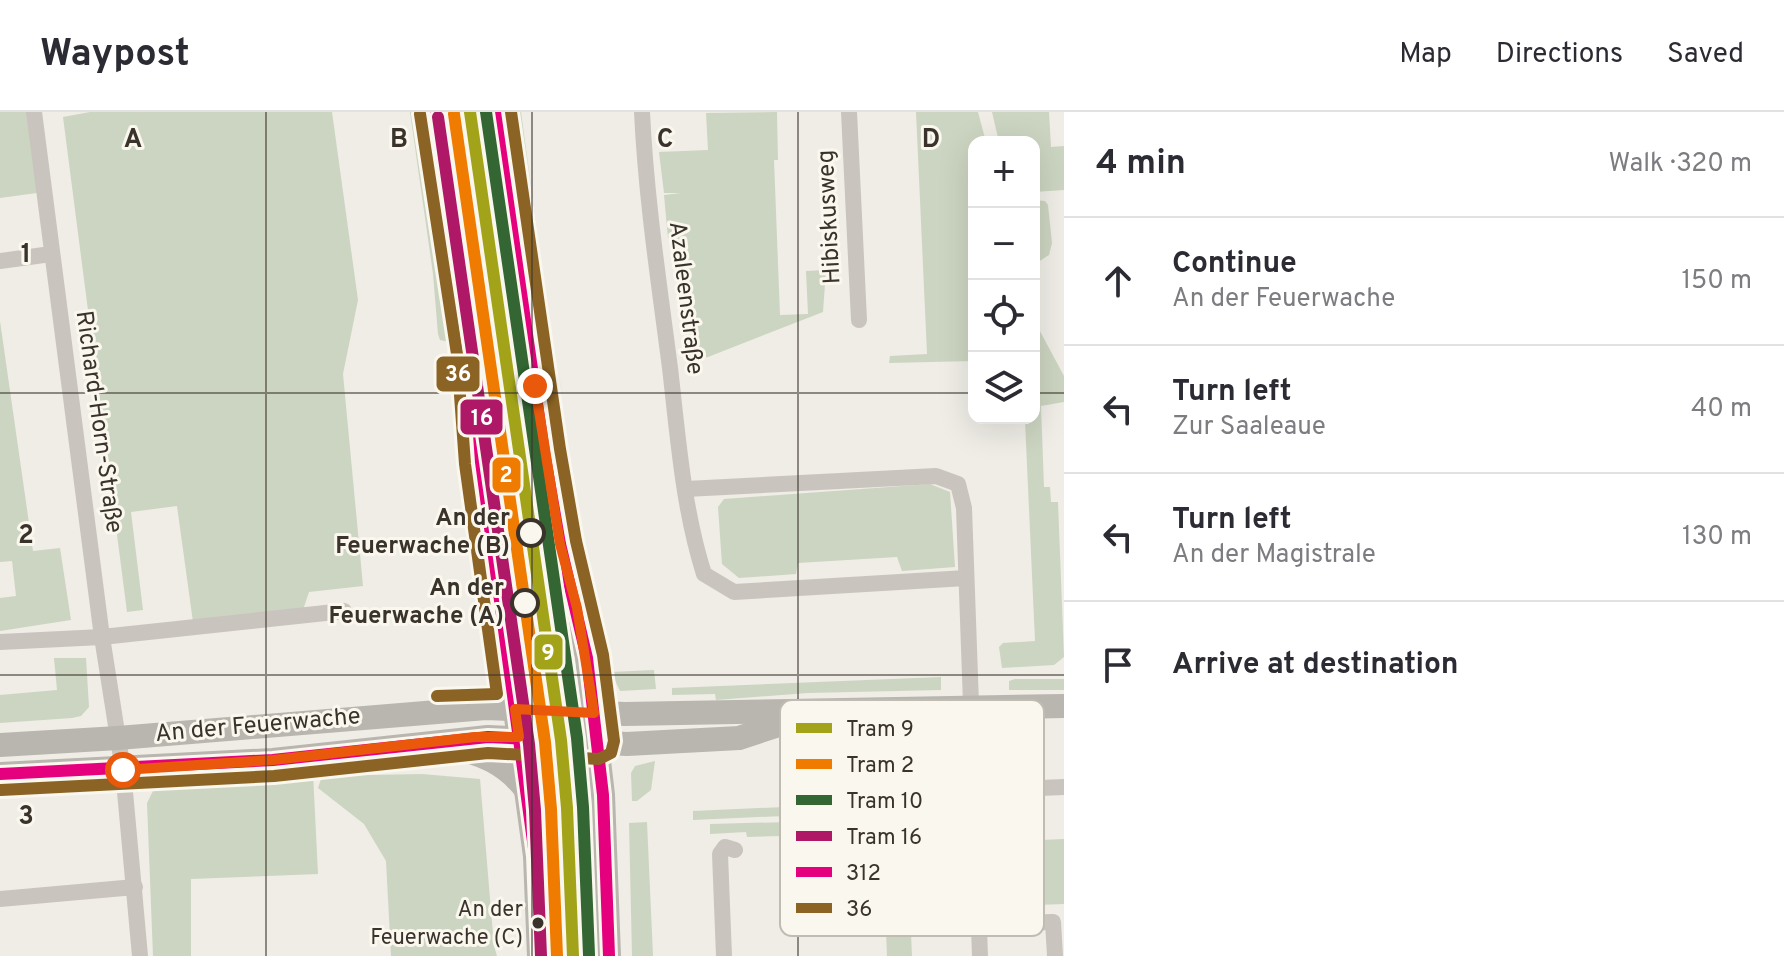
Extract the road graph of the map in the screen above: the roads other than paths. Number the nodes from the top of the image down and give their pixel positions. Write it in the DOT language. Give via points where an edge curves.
graph roads {
  1 [pos="34,112"];
  2 [pos="436,112"];
  3 [pos="495,112"];
  4 [pos="642,112"];
  5 [pos="849,112"];
  6 [pos="51,254"];
  7 [pos="0,261"];
  8 [pos="859,320"];
  9 [pos="686,489"];
  10 [pos="966,578"];
  11 [pos="344,611"];
  12 [pos="102,637"];
  13 [pos="0,642"];
  14 [pos="971,700"];
  15 [pos="1044,706"];
  16 [pos="1064,706"];
  17 [pos="515,709"];
  18 [pos="780,712"];
  19 [pos="594,713"];
  20 [pos="780,725"];
  21 [pos="519,737"];
  22 [pos="118,738"];
  23 [pos="438,743"];
  24 [pos="598,743"];
  25 [pos="0,745"];
  26 [pos="123,770"];
  27 [pos="0,774"];
  28 [pos="1064,787"];
  29 [pos="1044,788"];
  30 [pos="527,791"];
  31 [pos="735,850"];
  32 [pos="135,887"];
  33 [pos="0,899"];
  34 [pos="1044,922"];
  35 [pos="979,936"];
  36 [pos="140,956"];
  37 [pos="539,956"];
  38 [pos="609,956"];
  39 [pos="724,956"];
  40 [pos="980,956"];
  41 [pos="1055,956"];
  1 -- 6 [label="street, Richard-Horn-Straße"];
  2 -- 17 [label="street" via="473,352 481,462"];
  3 -- 19 [label="street" via="544,452"];
  4 -- 9 [label="street, Azaleenstraße" via="647,194"];
  5 -- 8 [label="street, Hibiskusweg"];
  6 -- 7 [label="street"];
  6 -- 12 [label="street, Richard-Horn-Straße"];
  9 -- 10 [label="street, Azaleenstraße" via="704,574 734,592"];
  9 -- 10 [label="street" via="936,476 958,484"];
  10 -- 14 [label="street"];
  11 -- 12 [label="street"];
  12 -- 13 [label="street"];
  12 -- 22 [label="street, Richard-Horn-Straße"];
  15 -- 16 [label="street"];
  17 -- 19 [label="street, An der Feuerwache"];
  17 -- 21 [label="street"];
  17 -- 22 [label="street, An der Feuerwache"];
  18 -- 19 [label="street, An der Feuerwache"];
  19 -- 24 [label="street"];
  20 -- 24 [label="street, An der Feuerwache" via="739,738"];
  21 -- 23 [label="street, An der Feuerwache"];
  21 -- 24 [label="street, An der Feuerwache"];
  21 -- 30 [label="street"];
  22 -- 25 [label="street, An der Feuerwache"];
  22 -- 26 [label="street, Richard-Horn-Straße"];
  23 -- 26 [label="street, An der Feuerwache"];
  23 -- 30 [label="street" via="489,757"];
  24 -- 38 [label="street"];
  26 -- 27 [label="street, An der Feuerwache"];
  26 -- 32 [label="street, Richard-Horn-Straße"];
  28 -- 29 [label="street"];
  30 -- 37 [label="street"];
  31 -- 39 [label="street" via="725,847 720,854"];
  32 -- 33 [label="street"];
  32 -- 36 [label="street, Richard-Horn-Straße"];
  34 -- 41 [label="street" via="1053,922"];
  35 -- 40 [label="street"];
}
